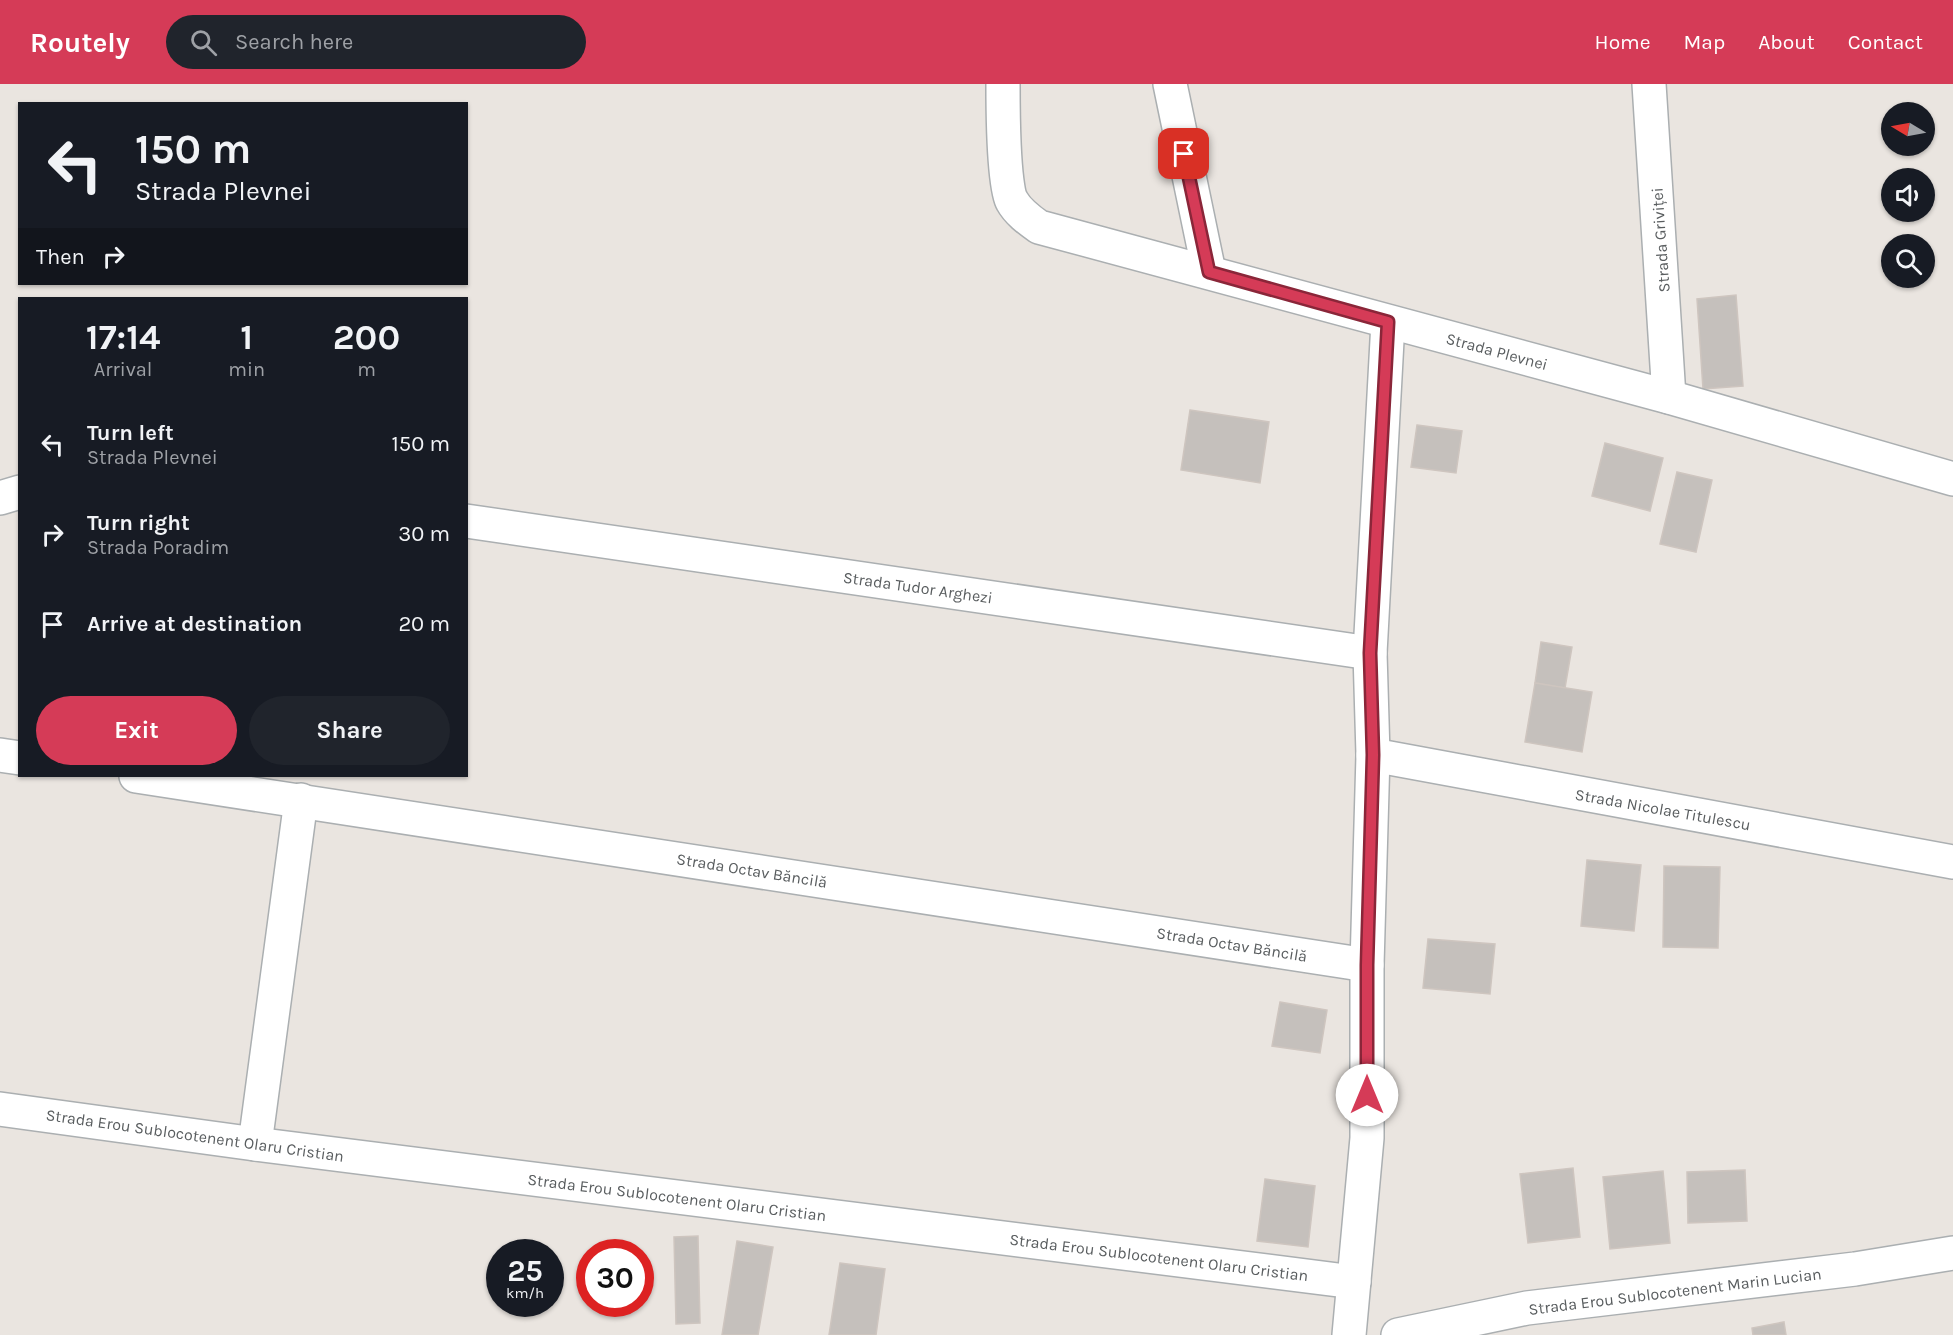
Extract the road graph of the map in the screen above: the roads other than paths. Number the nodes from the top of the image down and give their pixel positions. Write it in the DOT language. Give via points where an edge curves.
graph roads {
  1 [pos="1003,84"];
  2 [pos="1170,84"];
  3 [pos="1649,84"];
  4 [pos="1209,272"];
  5 [pos="1388,322"];
  6 [pos="1669,397"];
  7 [pos="1953,479"];
  8 [pos="18,493"];
  9 [pos="0,498"];
  10 [pos="468,521"];
  11 [pos="1370,653"];
  12 [pos="0,755"];
  13 [pos="1373,755"];
  14 [pos="18,758"];
  15 [pos="143,777"];
  16 [pos="301,800"];
  17 [pos="1953,862"];
  18 [pos="1367,965"];
  19 [pos="0,1109"];
  20 [pos="255,1143"];
  21 [pos="1953,1253"];
  22 [pos="1354,1282"];
  23 [pos="1349,1335"];
  24 [pos="1398,1335"];
  1 -- 4 [label="street, Strada Plevnei" via="1011,200 1021,213 1039,227"];
  2 -- 4 [label="street"];
  3 -- 6 [label="street, Strada Griviței"];
  4 -- 5 [label="street, Strada Plevnei"];
  5 -- 6 [label="street, Strada Plevnei"];
  5 -- 11 [label="street"];
  6 -- 7 [label="street, Strada Plevnei"];
  8 -- 9 [label="street"];
  10 -- 11 [label="street, Strada Tudor Arghezi"];
  11 -- 13 [label="street"];
  12 -- 14 [label="street"];
  13 -- 17 [label="street, Strada Nicolae Titulescu"];
  13 -- 18 [label="street"];
  15 -- 16 [label="street, Strada Octav Băncilă"];
  16 -- 18 [label="street, Strada Octav Băncilă"];
  16 -- 20 [label="street"];
  18 -- 22 [label="street" via="1367,1138"];
  19 -- 20 [label="street, Strada Erou Sublocotenent Olaru Cristian"];
  20 -- 22 [label="street, Strada Erou Sublocotenent Olaru Cristian"];
  21 -- 24 [label="street, Strada Erou Sublocotenent Marin Lucian" via="1855,1269 1527,1308"];
  22 -- 23 [label="street"];
}
